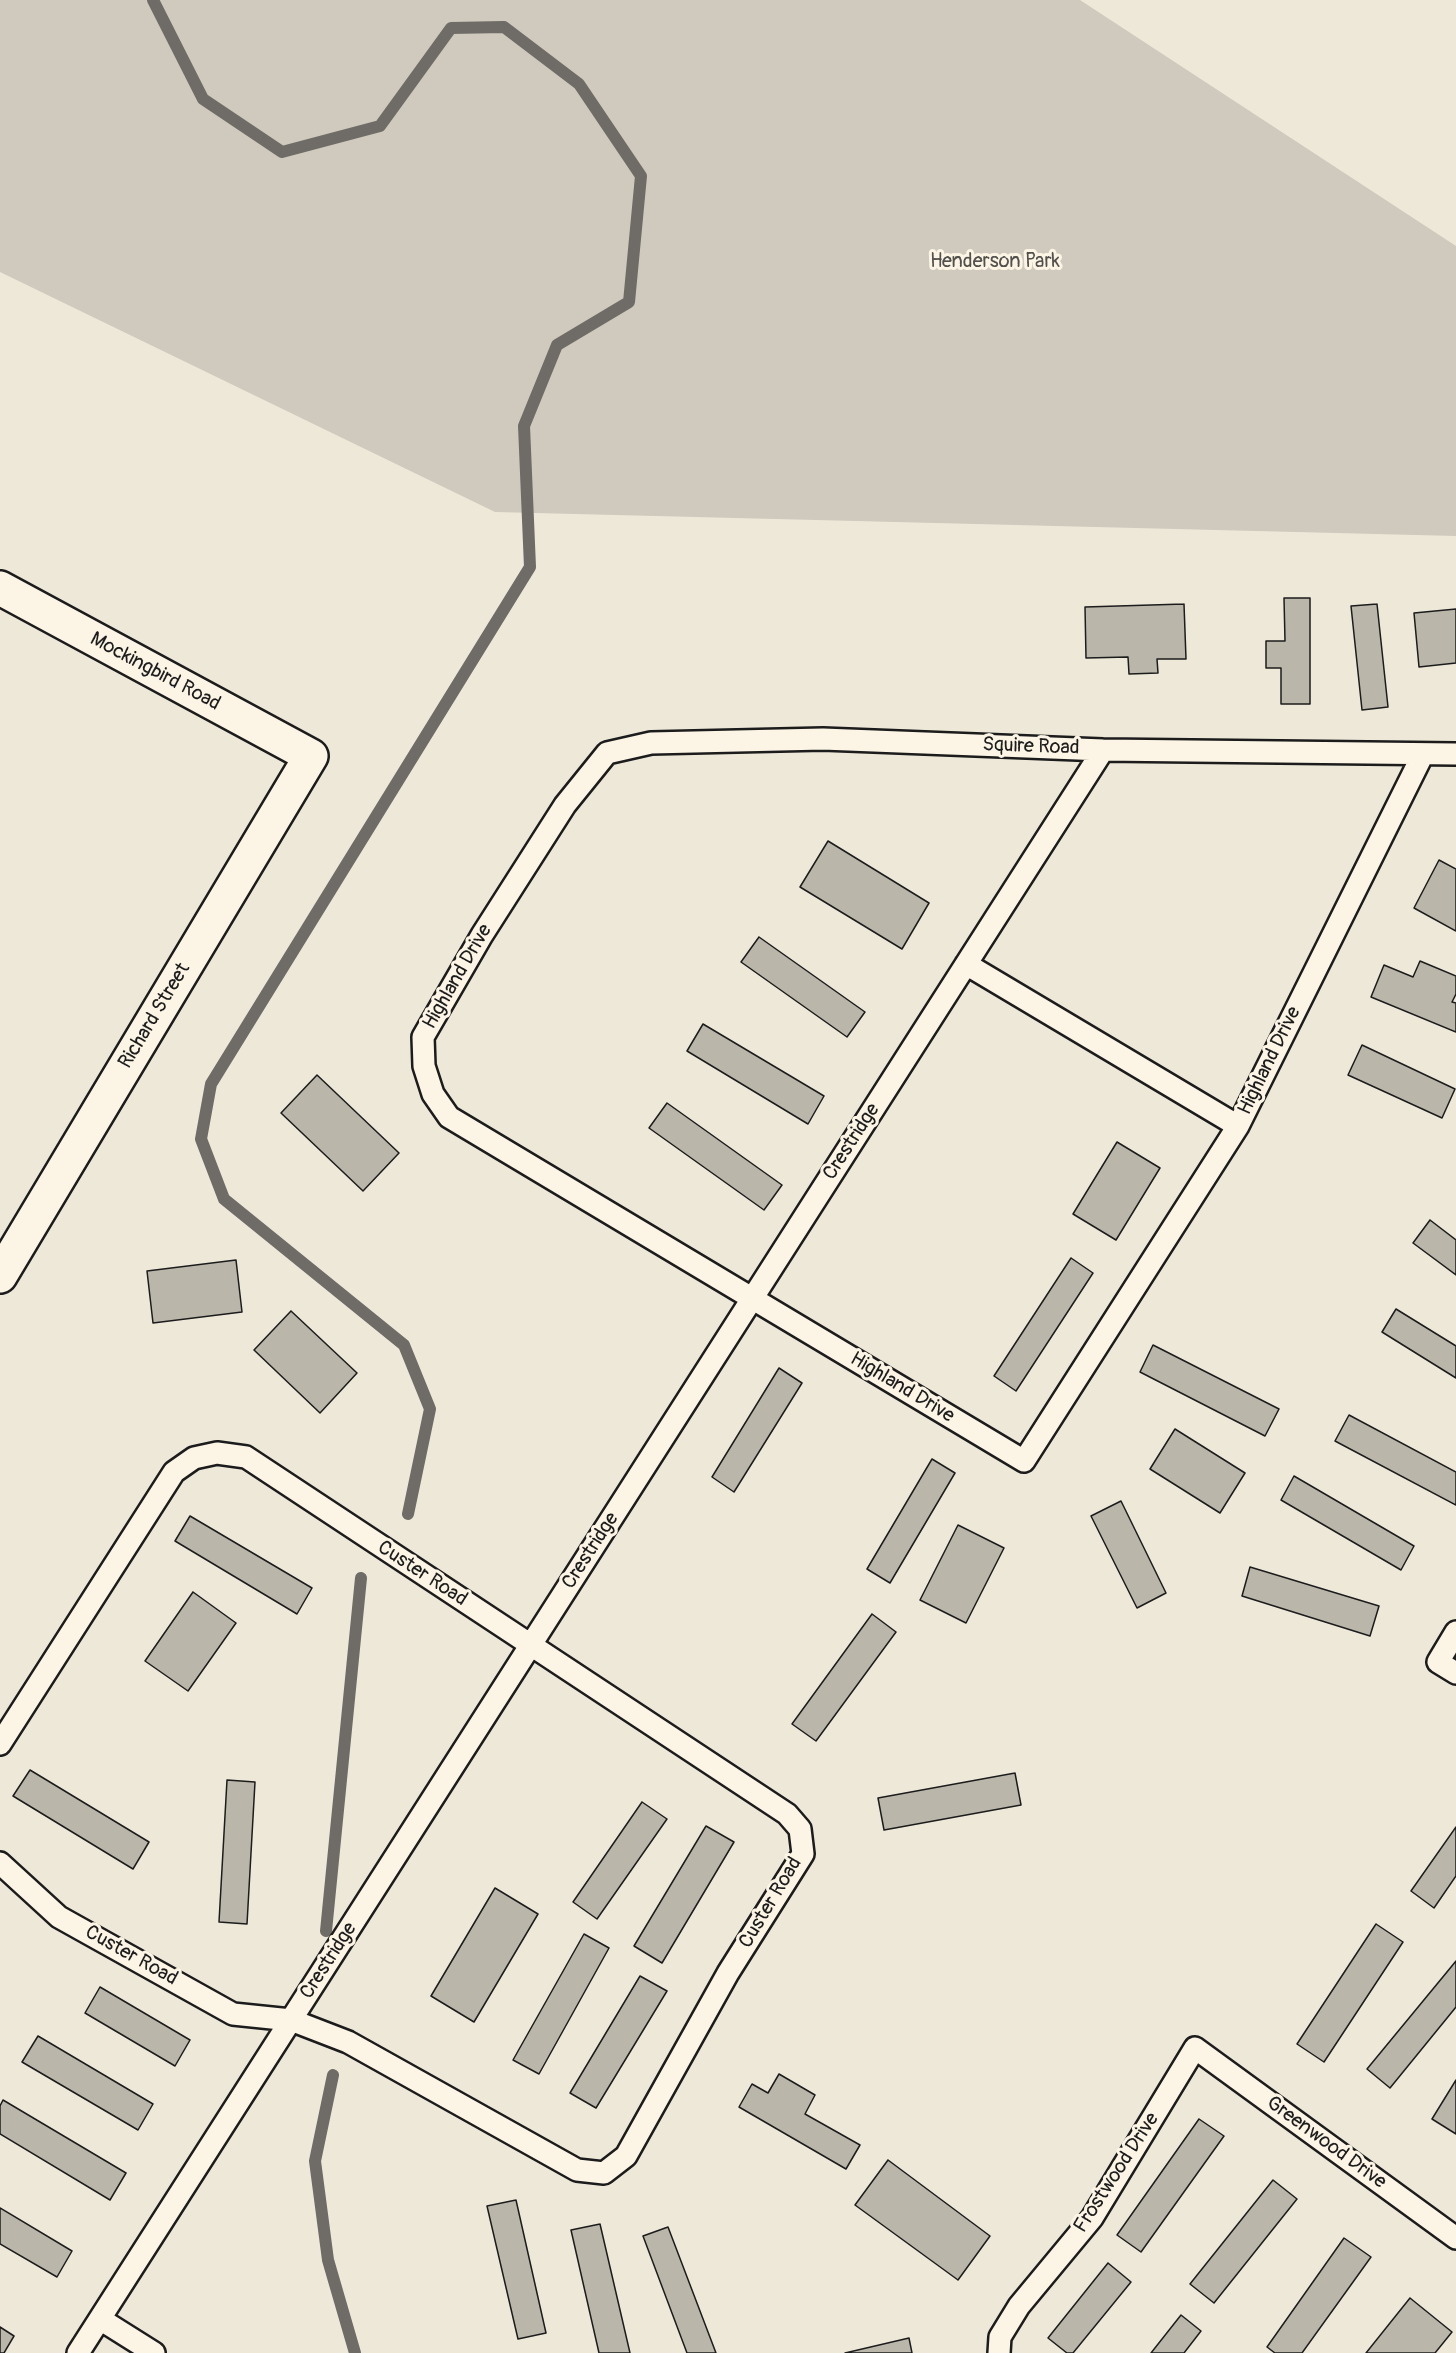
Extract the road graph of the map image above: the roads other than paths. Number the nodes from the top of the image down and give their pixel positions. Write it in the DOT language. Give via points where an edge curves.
graph roads {
  1 [pos="0,588"];
  2 [pos="1103,750"];
  3 [pos="606,753"];
  4 [pos="1456,754"];
  5 [pos="311,756"];
  6 [pos="1422,756"];
  7 [pos="966,964"];
  8 [pos="1238,1126"];
  9 [pos="0,1276"];
  10 [pos="753,1298"];
  11 [pos="1456,1632"];
  12 [pos="531,1646"];
  13 [pos="1456,1673"];
  14 [pos="0,1744"];
  15 [pos="0,1863"];
  16 [pos="291,2020"];
  17 [pos="1195,2048"];
  18 [pos="1455,2235"];
  19 [pos="100,2319"];
  20 [pos="78,2353"];
  21 [pos="154,2353"];
  22 [pos="999,2353"];
  1 -- 5 [label="street, Mockingbird Road"];
  2 -- 3 [label="lane, Squire Road" via="823,739 651,744"];
  2 -- 6 [label="lane, Squire Road"];
  2 -- 7 [label="lane, Crestridge"];
  3 -- 10 [label="lane, Highland Drive" via="565,805 482,935 423,1037 424,1066 433,1094 449,1117"];
  4 -- 6 [label="lane, Squire Road"];
  5 -- 9 [label="street, Richard Street"];
  6 -- 8 [label="lane, Highland Drive"];
  7 -- 8 [label="lane"];
  7 -- 10 [label="lane, Crestridge"];
  8 -- 10 [label="lane, Highland Drive" via="1023,1461"];
  10 -- 12 [label="lane, Crestridge"];
  11 -- 13 [label="lane" via="1438,1662"];
  12 -- 14 [label="lane, Custer Road" via="246,1457 217,1453 194,1458 174,1472"];
  12 -- 16 [label="lane, Crestridge"];
  12 -- 16 [label="lane, Custer Road" via="787,1814 800,1829 803,1854 728,1973 626,2156 604,2173 577,2170 348,2042"];
  15 -- 16 [label="lane, Custer Road" via="60,1917 233,2014"];
  16 -- 19 [label="lane, Crestridge"];
  17 -- 18 [label="lane, Greenwood Drive"];
  17 -- 22 [label="lane, Frostwood Drive" via="1092,2218 1014,2314 1000,2337"];
  19 -- 20 [label="lane, Crestridge"];
  19 -- 21 [label="lane"];
}
